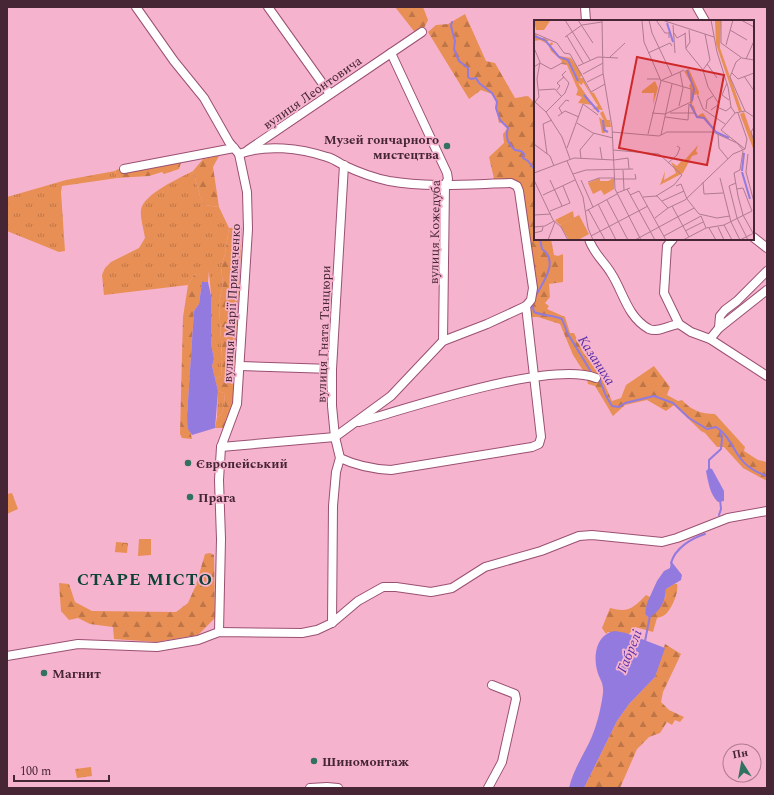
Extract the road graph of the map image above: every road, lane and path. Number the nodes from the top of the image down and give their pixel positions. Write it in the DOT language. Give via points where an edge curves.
graph roads {
  1 [pos="136,7"];
  2 [pos="268,7"];
  3 [pos="585,7"];
  4 [pos="697,7"];
  5 [pos="586,20"];
  6 [pos="704,20"];
  7 [pos="422,32"];
  8 [pos="391,53"];
  9 [pos="330,94"];
  10 [pos="240,151"];
  11 [pos="344,165"];
  12 [pos="124,169"];
  13 [pos="445,185"];
  14 [pos="754,238"];
  15 [pos="590,240"];
  16 [pos="672,240"];
  17 [pos="767,248"];
  18 [pos="767,272"];
  19 [pos="767,290"];
  20 [pos="526,306"];
  21 [pos="679,324"];
  22 [pos="719,328"];
  23 [pos="710,339"];
  24 [pos="443,341"];
  25 [pos="240,366"];
  26 [pos="332,370"];
  27 [pos="767,376"];
  28 [pos="533,377"];
  29 [pos="596,378"];
  30 [pos="355,424"];
  31 [pos="335,437"];
  32 [pos="221,447"];
  33 [pos="340,458"];
  34 [pos="767,511"];
  35 [pos="332,623"];
  36 [pos="219,632"];
  37 [pos="7,656"];
  38 [pos="492,685"];
  39 [pos="310,788"];
  40 [pos="338,788"];
  41 [pos="488,788"];
  1 -- 10 [label="street, вулиця Марії Примаченко"];
  2 -- 9 [label="street"];
  3 -- 5 [label="street"];
  4 -- 6 [label="street"];
  7 -- 8 [label="street"];
  8 -- 9 [label="street, вулиця Леонтовича"];
  8 -- 13 [label="street, вулиця Кожедуба" via="447,173"];
  9 -- 10 [label="street, вулиця Леонтовича"];
  10 -- 11 [label="street" via="299,150 328,157"];
  10 -- 12 [label="street"];
  10 -- 25 [label="street, вулиця Марії Примаченко" via="247,192 248,229"];
  11 -- 13 [label="street" via="389,181"];
  11 -- 26 [label="street, вулиця Гната Танцюри"];
  13 -- 20 [label="street" via="512,183 517,186 533,288 531,300"];
  13 -- 24 [label="street, вулиця Кожедуба"];
  14 -- 17 [label="street"];
  15 -- 21 [label="street" via="611,273 622,298 636,317 650,329 656,330"];
  16 -- 21 [label="street" via="667,246 664,293"];
  18 -- 22 [label="street" via="725,310 720,316"];
  19 -- 22 [label="street"];
  20 -- 24 [label="street"];
  20 -- 28 [label="street"];
  21 -- 23 [label="street"];
  22 -- 23 [label="street"];
  23 -- 27 [label="street"];
  24 -- 30 [label="street" via="391,396"];
  25 -- 26 [label="street"];
  25 -- 32 [label="street, вулиця Марії Примаченко" via="237,404"];
  26 -- 31 [label="street, вулиця Гната Танцюри"];
  28 -- 29 [label="street" via="574,374"];
  28 -- 30 [label="street" via="472,391"];
  28 -- 33 [label="street" via="541,437 539,444 532,447 391,470 370,469"];
  30 -- 31 [label="street"];
  31 -- 32 [label="street"];
  31 -- 33 [label="street, вулиця Гната Танцюри"];
  32 -- 36 [label="street, вулиця Марії Примаченко" via="218,499 221,539"];
  33 -- 35 [label="street, вулиця Гната Танцюри" via="333,506"];
  34 -- 35 [label="street" via="728,518 662,542 579,536 541,551 485,567 452,588 431,592 383,587 358,601"];
  35 -- 36 [label="street" via="302,633"];
  36 -- 37 [label="street" via="198,640 157,647 78,644"];
  38 -- 41 [label="street" via="510,691 515,694 516,699 502,762"];
  39 -- 40 [label="street"];
}
